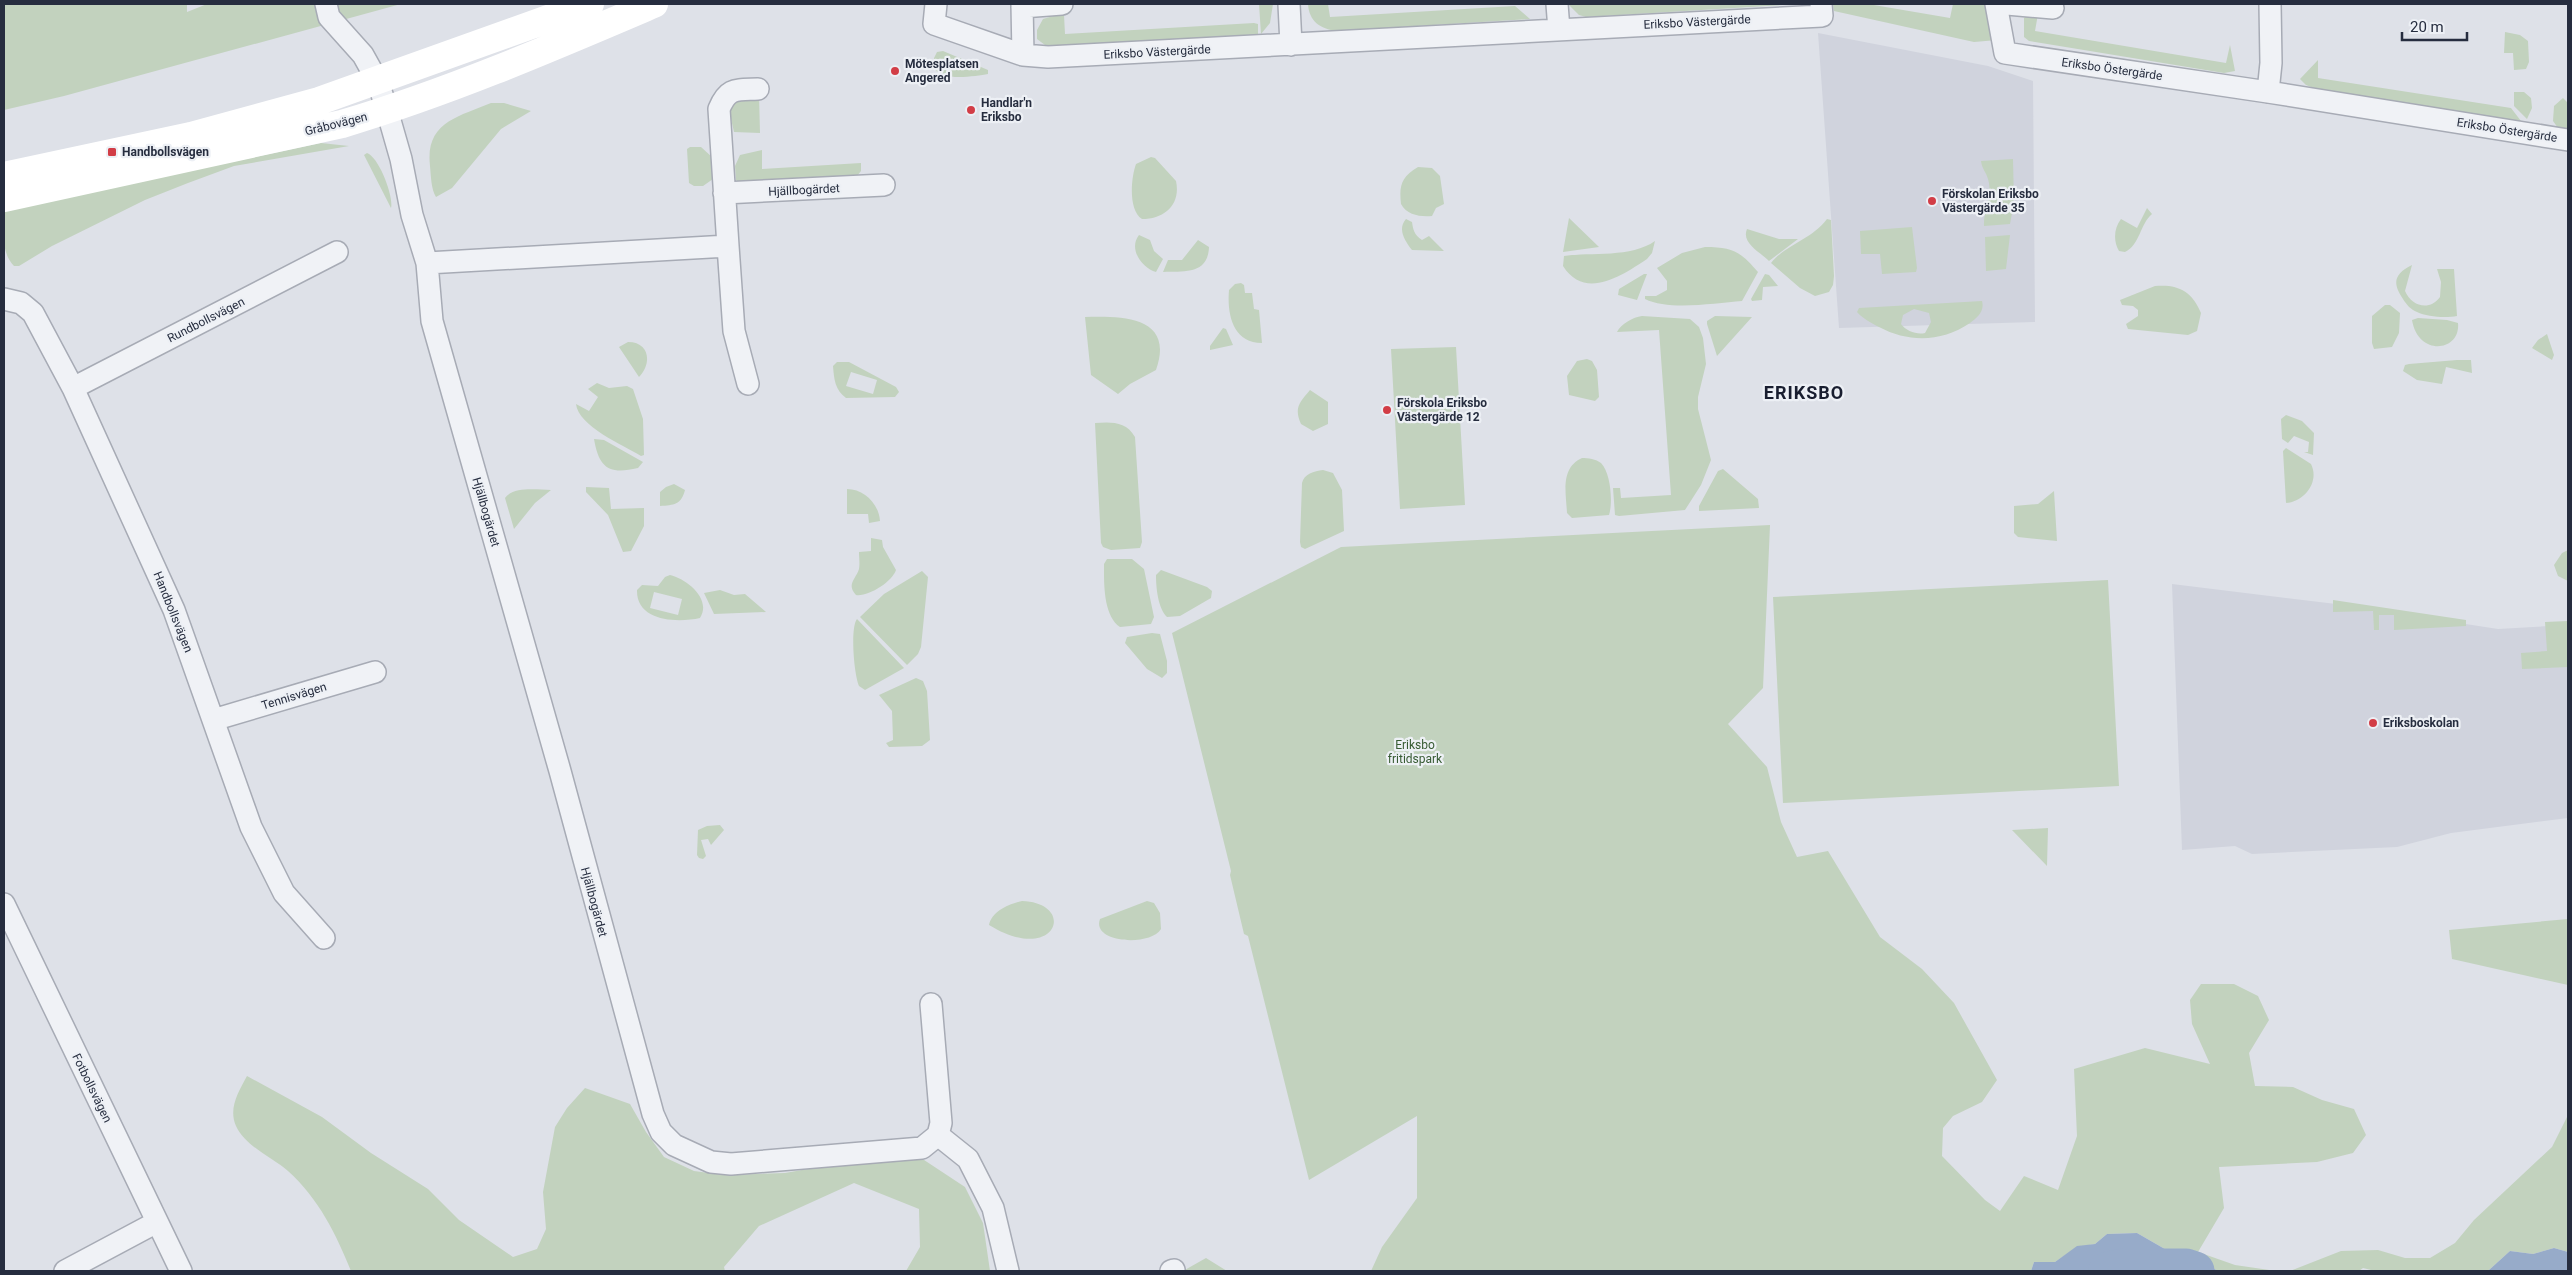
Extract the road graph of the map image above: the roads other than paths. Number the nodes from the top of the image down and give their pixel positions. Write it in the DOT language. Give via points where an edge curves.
graph roads {
  1 [pos="326,4"];
  2 [pos="590,4"];
  3 [pos="654,4"];
  4 [pos="936,4"];
  5 [pos="1062,4"];
  6 [pos="1289,4"];
  7 [pos="1557,4"];
  8 [pos="1821,4"];
  9 [pos="1996,4"];
  10 [pos="2007,4"];
  11 [pos="2270,4"];
  12 [pos="1022,5"];
  13 [pos="2053,8"];
  14 [pos="1559,30"];
  15 [pos="1291,45"];
  16 [pos="1023,56"];
  17 [pos="378,82"];
  18 [pos="758,89"];
  19 [pos="2268,92"];
  20 [pos="387,110"];
  21 [pos="2568,140"];
  22 [pos="4,176"];
  23 [pos="884,185"];
  24 [pos="724,192"];
  25 [pos="4,198"];
  26 [pos="728,246"];
  27 [pos="337,252"];
  28 [pos="427,263"];
  29 [pos="4,299"];
  30 [pos="748,384"];
  31 [pos="74,388"];
  32 [pos="375,672"];
  33 [pos="213,720"];
  34 [pos="4,904"];
  35 [pos="324,938"];
  36 [pos="931,1004"];
  37 [pos="938,1135"];
  38 [pos="156,1222"];
  39 [pos="65,1271"];
  40 [pos="181,1271"];
  41 [pos="1008,1271"];
  1 -- 17 [label="street, Hjällbogärdet" via="329,17 363,55"];
  2 -- 17 [label="main road, Gråbovägen"];
  3 -- 20 [label="main road, Gråbovägen" via="509,66"];
  4 -- 16 [label="street, Eriksbo Västergärde" via="934,24"];
  5 -- 12 [label="street"];
  6 -- 15 [label="street"];
  7 -- 14 [label="street"];
  8 -- 14 [label="street, Eriksbo Västergärde" via="1822,16"];
  9 -- 19 [label="street, Eriksbo Östergärde" via="2005,53"];
  10 -- 13 [label="street"];
  11 -- 19 [label="street"];
  12 -- 16 [label="street"];
  14 -- 15 [label="street, Eriksbo Västergärde"];
  15 -- 16 [label="street, Eriksbo Västergärde"];
  17 -- 20 [label="street, Hjällbogärdet"];
  17 -- 22 [label="main road, Gråbovägen" via="191,136"];
  18 -- 24 [label="street" via="735,90 725,95 718,109"];
  19 -- 21 [label="street, Eriksbo Östergärde"];
  20 -- 25 [label="main road, Gråbovägen" via="342,124"];
  20 -- 28 [label="street, Hjällbogärdet"];
  23 -- 24 [label="street, Hjällbogärdet"];
  24 -- 26 [label="street"];
  26 -- 28 [label="street"];
  26 -- 30 [label="street" via="734,331"];
  27 -- 31 [label="street, Rundbollsvägen"];
  28 -- 37 [label="street, Hjällbogärdet" via="432,321 560,772 642,1078 661,1132 674,1145 691,1154 711,1162 731,1164 922,1148"];
  29 -- 31 [label="street, Handbollsvägen" via="21,303 33,313"];
  31 -- 33 [label="street, Handbollsvägen" via="174,610"];
  32 -- 33 [label="street, Tennisvägen"];
  33 -- 35 [label="street, Handbollsvägen" via="251,827 284,893"];
  34 -- 38 [label="street, Fotbollsvägen"];
  36 -- 37 [label="street" via="941,1111"];
  37 -- 41 [label="street" via="968,1159 993,1208"];
  38 -- 39 [label="street"];
  38 -- 40 [label="street, Fotbollsvägen"];
}
